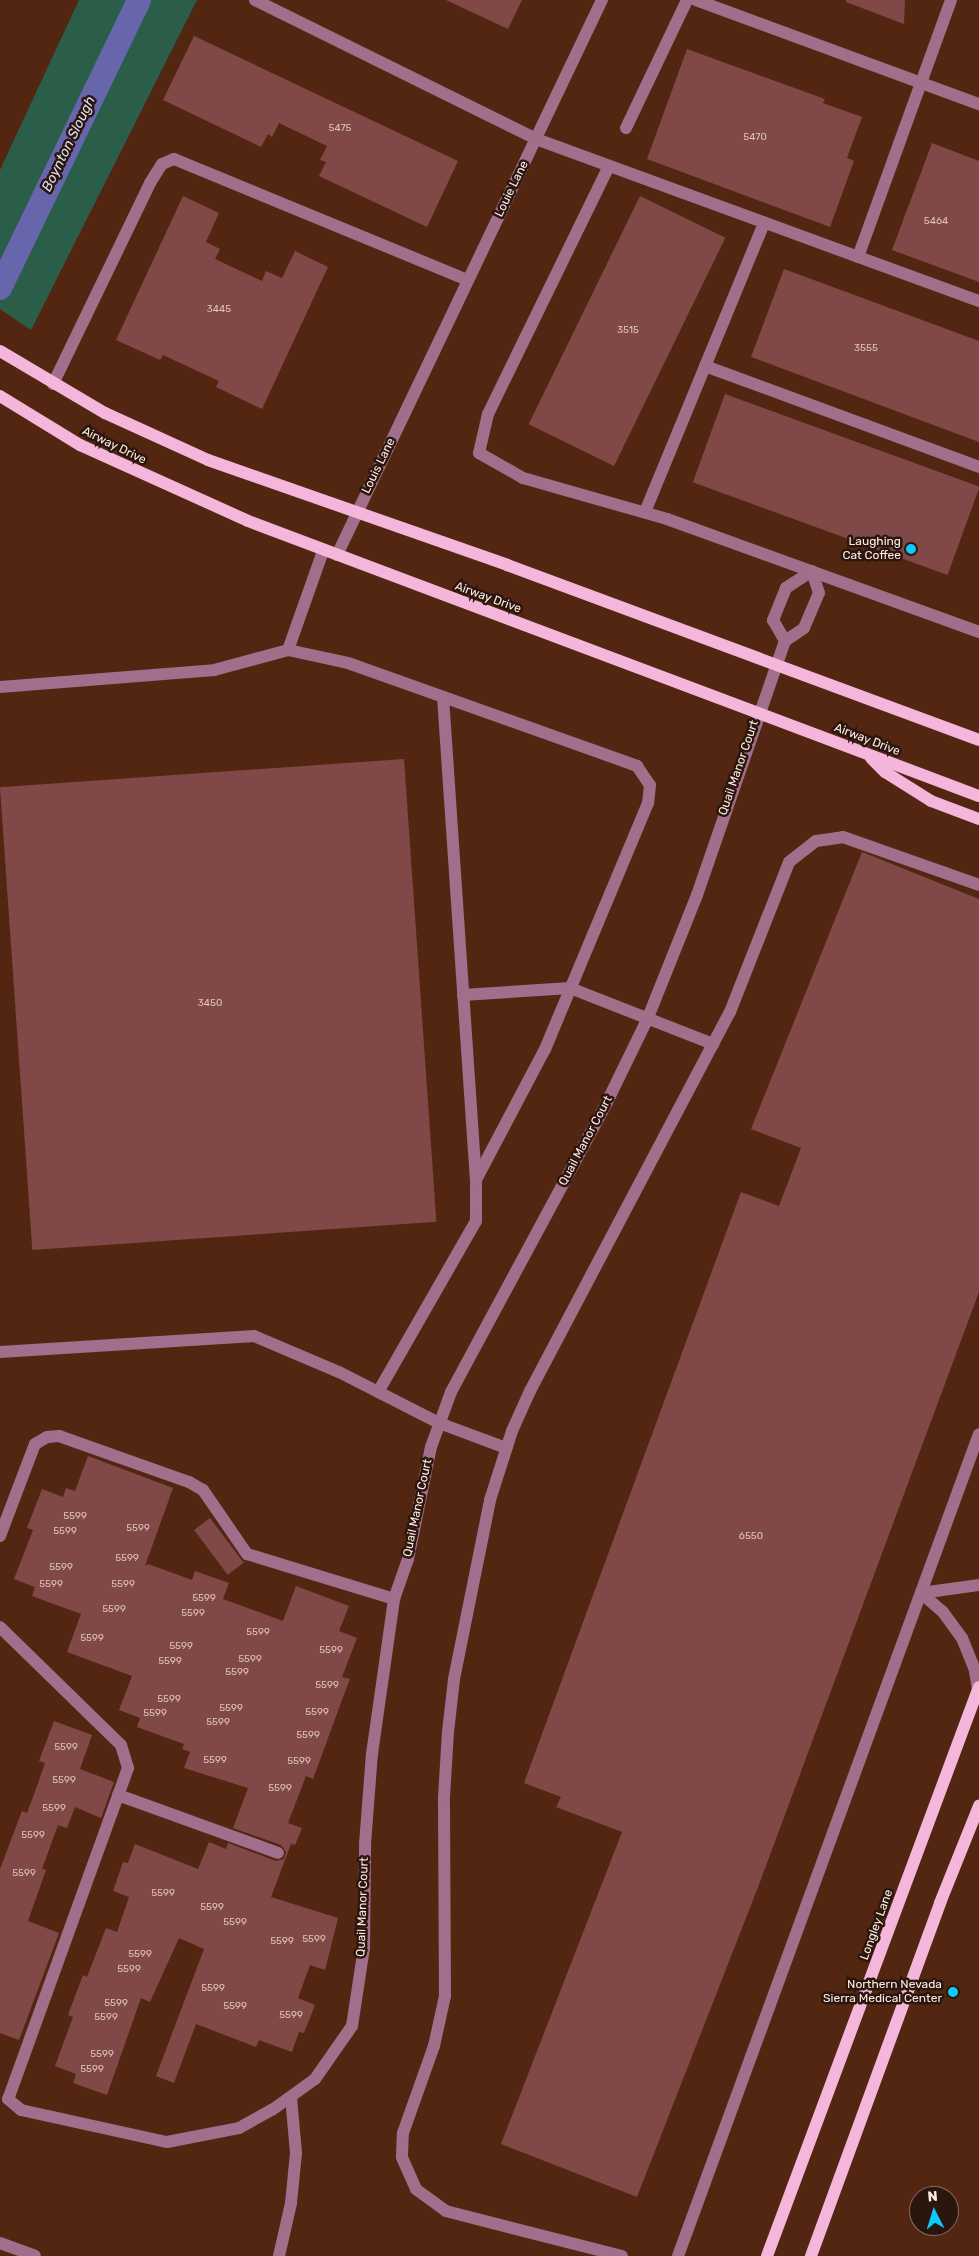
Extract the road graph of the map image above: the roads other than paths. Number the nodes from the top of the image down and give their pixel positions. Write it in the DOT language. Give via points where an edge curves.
graph roads {
  1 [pos="256,0"];
  2 [pos="602,0"];
  3 [pos="687,0"];
  4 [pos="696,0"];
  5 [pos="951,0"];
  6 [pos="922,83"];
  7 [pos="979,104"];
  8 [pos="626,128"];
  9 [pos="536,139"];
  10 [pos="608,168"];
  11 [pos="764,223"];
  12 [pos="858,257"];
  13 [pos="468,280"];
  14 [pos="979,302"];
  15 [pos="0,351"];
  16 [pos="705,366"];
  17 [pos="421,378"];
  18 [pos="53,384"];
  19 [pos="0,396"];
  20 [pos="979,466"];
  21 [pos="356,512"];
  22 [pos="645,512"];
  23 [pos="323,550"];
  24 [pos="337,555"];
  25 [pos="812,571"];
  26 [pos="979,632"];
  27 [pos="785,641"];
  28 [pos="288,650"];
  29 [pos="776,665"];
  30 [pos="0,687"];
  31 [pos="442,697"];
  32 [pos="758,713"];
  33 [pos="979,740"];
  34 [pos="867,754"];
  35 [pos="979,796"];
  36 [pos="979,819"];
  37 [pos="979,885"];
  38 [pos="570,988"];
  39 [pos="463,995"];
  40 [pos="647,1020"];
  41 [pos="713,1044"];
  42 [pos="476,1180"];
  43 [pos="0,1352"];
  44 [pos="378,1392"];
  45 [pos="439,1423"];
  46 [pos="979,1434"];
  47 [pos="506,1448"];
  48 [pos="0,1536"];
  49 [pos="979,1586"];
  50 [pos="921,1593"];
  51 [pos="394,1598"];
  52 [pos="0,1627"];
  53 [pos="978,1688"];
  54 [pos="118,1795"];
  55 [pos="979,1806"];
  56 [pos="278,1853"];
  57 [pos="291,2097"];
  58 [pos="0,2243"];
  59 [pos="35,2256"];
  60 [pos="280,2256"];
  61 [pos="622,2256"];
  62 [pos="678,2256"];
  63 [pos="767,2256"];
  64 [pos="811,2256"];
  1 -- 9 [label="street"];
  2 -- 9 [label="street, Louie Lane"];
  3 -- 8 [label="street"];
  4 -- 6 [label="street"];
  5 -- 6 [label="street"];
  6 -- 7 [label="street"];
  6 -- 12 [label="street"];
  9 -- 10 [label="street"];
  9 -- 13 [label="street, Louie Lane"];
  10 -- 11 [label="street"];
  10 -- 22 [label="street" via="488,414 479,453 524,478"];
  11 -- 12 [label="street"];
  11 -- 16 [label="street"];
  12 -- 14 [label="street"];
  13 -- 17 [label="street, Louie Lane"];
  13 -- 18 [label="street" via="174,159 162,164 150,183"];
  15 -- 18 [label="main road, Airway Drive"];
  16 -- 20 [label="street"];
  16 -- 22 [label="street"];
  17 -- 21 [label="street, Louis Lane"];
  18 -- 21 [label="main road, Airway Drive" via="105,413 208,460"];
  19 -- 23 [label="main road, Airway Drive" via="80,445"];
  21 -- 24 [label="street, Louis Lane"];
  21 -- 29 [label="main road, Airway Drive"];
  22 -- 25 [label="street"];
  23 -- 24 [label="main road, Airway Drive"];
  23 -- 28 [label="street"];
  24 -- 32 [label="main road, Airway Drive"];
  25 -- 26 [label="street"];
  25 -- 27 [label="street" via="819,593 804,628"];
  25 -- 27 [label="street" via="786,588 773,620"];
  27 -- 29 [label="street, Quail Manor Court"];
  28 -- 30 [label="street" via="214,670"];
  28 -- 31 [label="street" via="348,663"];
  29 -- 32 [label="street, Quail Manor Court"];
  29 -- 33 [label="main road, Airway Drive"];
  31 -- 38 [label="street" via="637,766 650,785 648,803"];
  31 -- 39 [label="street"];
  32 -- 34 [label="main road, Airway Drive"];
  32 -- 40 [label="street, Quail Manor Court" via="697,895"];
  34 -- 35 [label="main road, Airway Drive"];
  34 -- 36 [label="main road" via="885,772 931,801"];
  37 -- 41 [label="street" via="856,839 830,837 806,846 783,872 739,989"];
  38 -- 39 [label="street"];
  38 -- 40 [label="street"];
  38 -- 42 [label="street" via="545,1049"];
  39 -- 42 [label="street"];
  40 -- 41 [label="street"];
  40 -- 45 [label="street, Quail Manor Court" via="607,1102 451,1392"];
  41 -- 47 [label="street" via="530,1391"];
  42 -- 44 [label="street" via="476,1221"];
  43 -- 44 [label="street" via="254,1336"];
  44 -- 45 [label="street"];
  45 -- 47 [label="street"];
  45 -- 51 [label="street, Quail Manor Court" via="424,1474 408,1559"];
  46 -- 50 [label="street"];
  47 -- 61 [label="street" via="490,1500 454,1679 448,1732 444,1797 445,1996 434,2046 403,2133 402,2157 416,2189 446,2211"];
  48 -- 51 [label="street" via="35,1444 48,1437 59,1436 189,1482 203,1490 247,1554"];
  49 -- 50 [label="street"];
  50 -- 53 [label="street" via="943,1612 962,1638"];
  50 -- 62 [label="street"];
  51 -- 57 [label="street, Quail Manor Court" via="372,1754 365,1844 364,1948 352,2026 315,2079"];
  52 -- 54 [label="street" via="120,1745 128,1768"];
  53 -- 63 [label="main road, Longley Lane"];
  54 -- 56 [label="street"];
  54 -- 57 [label="street, Quail Manor Court" via="8,2100 21,2110 167,2142 239,2128"];
  55 -- 64 [label="main road" via="940,1903"];
  57 -- 60 [label="street" via="296,2153 291,2203"];
  58 -- 59 [label="street"];
}
